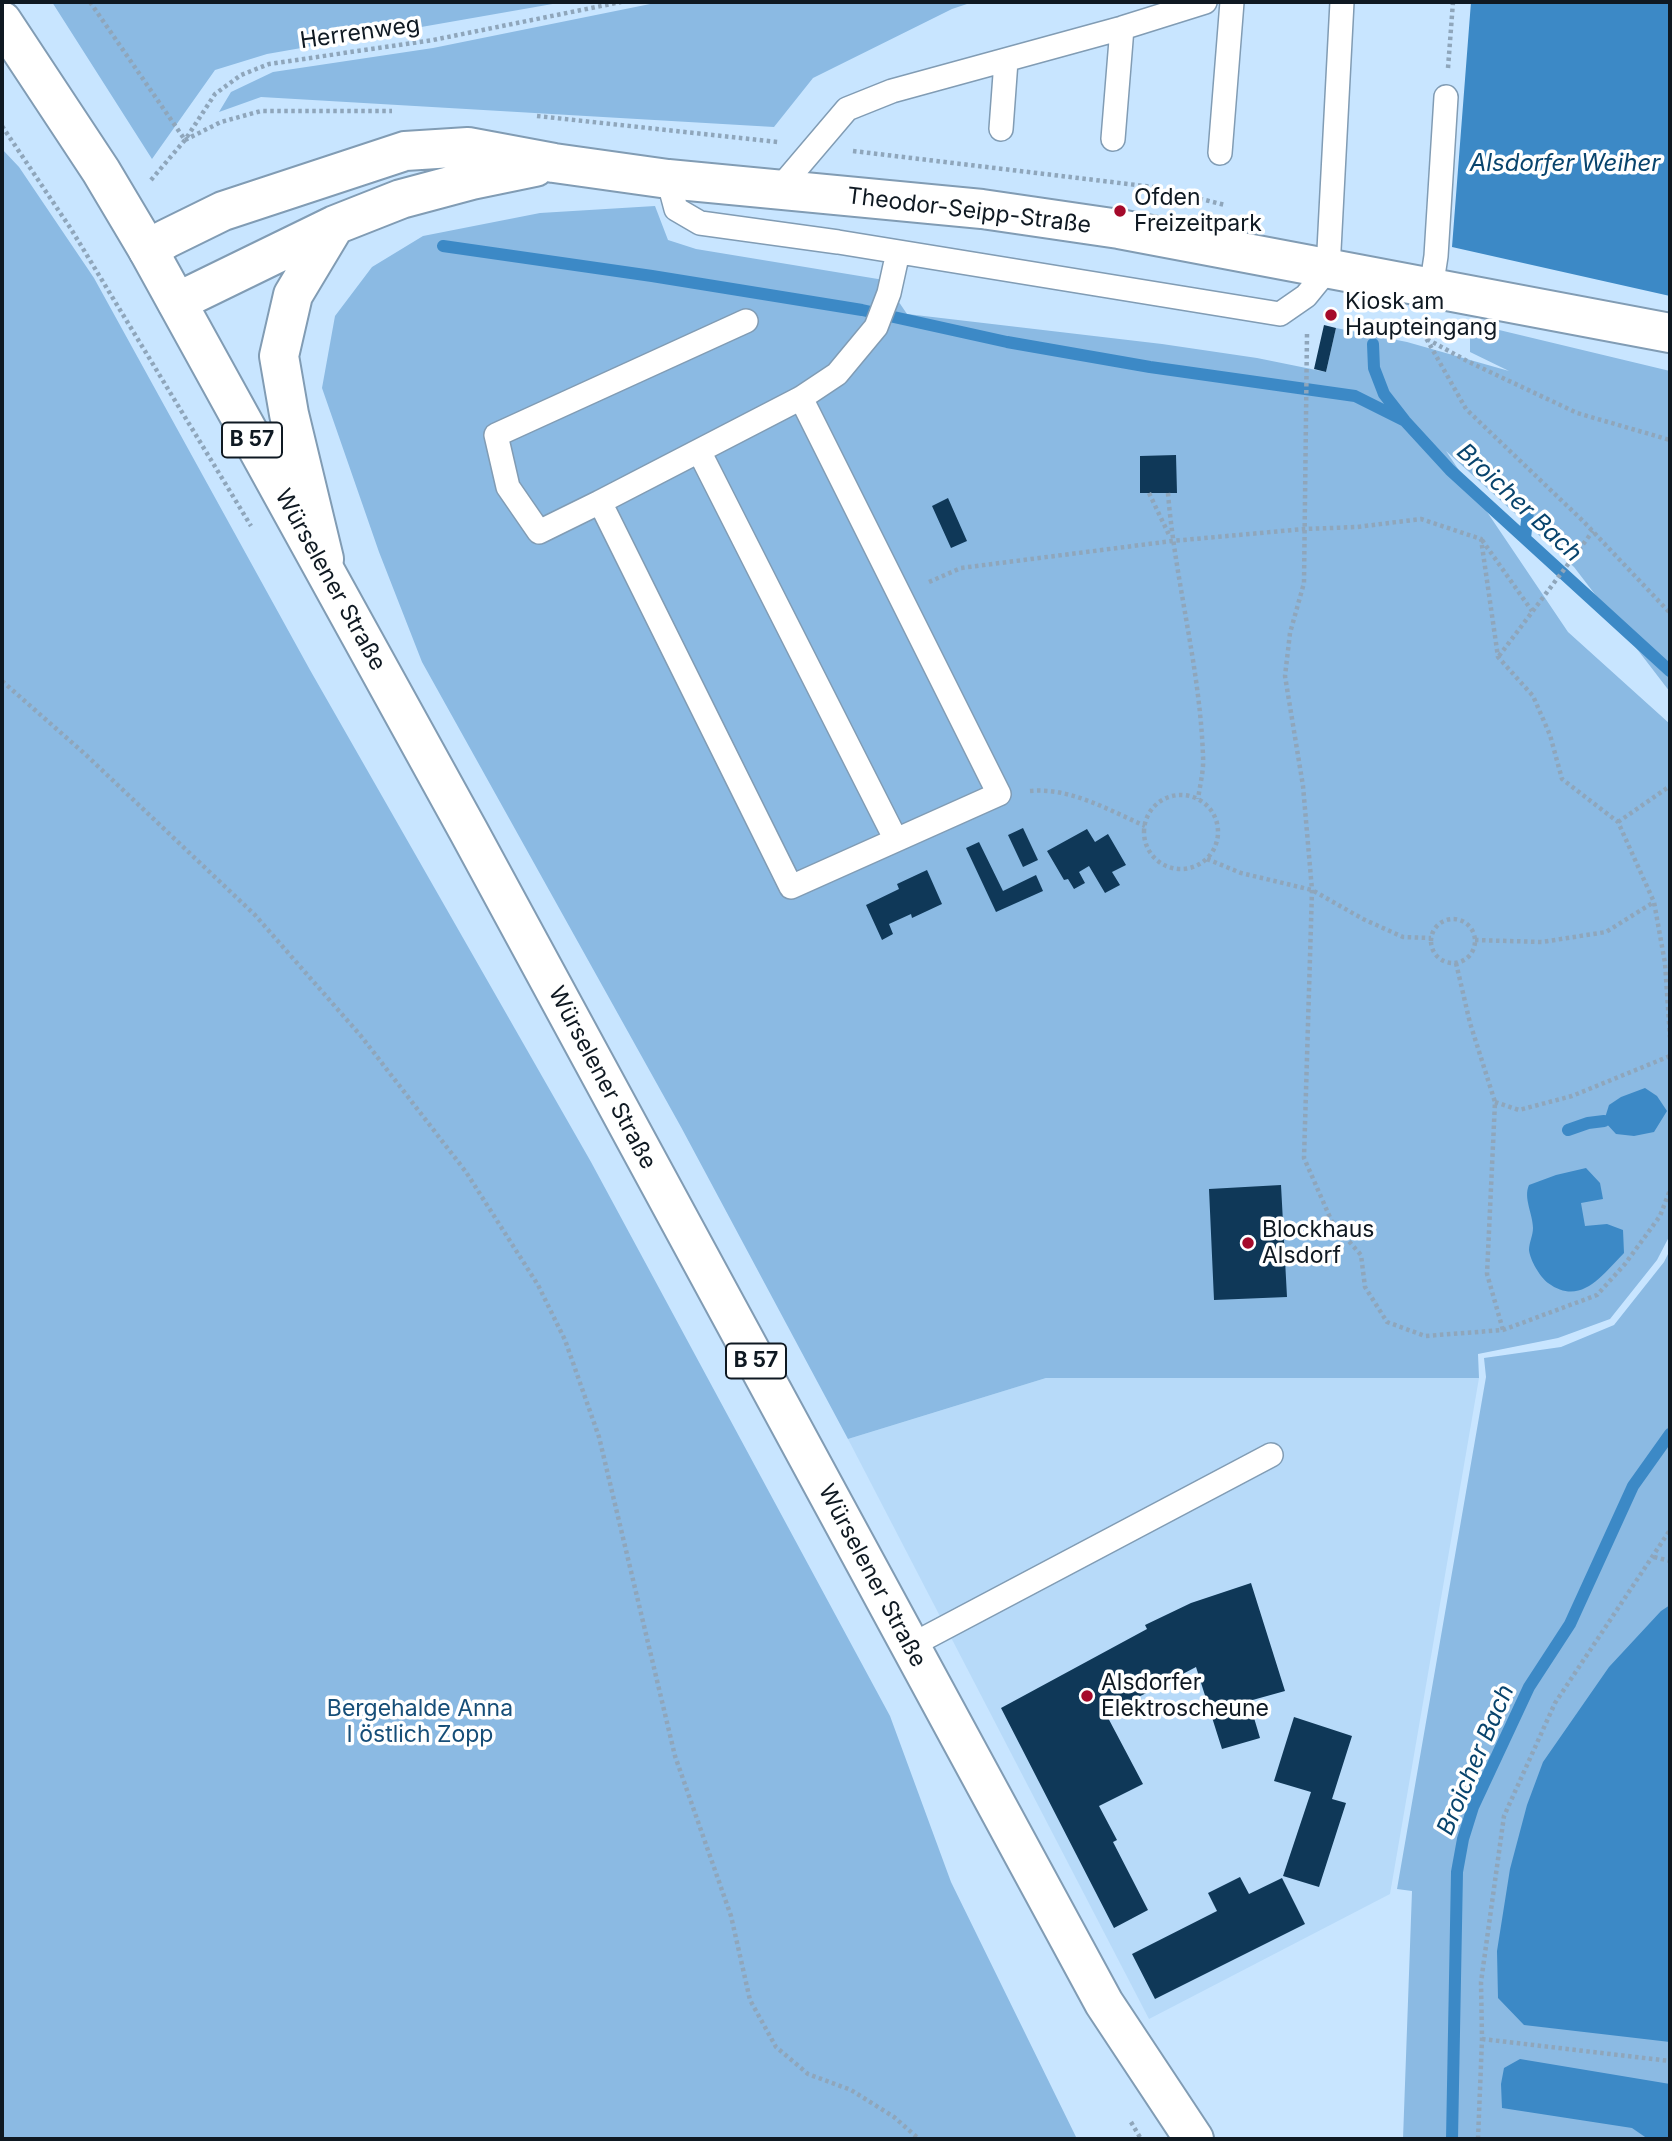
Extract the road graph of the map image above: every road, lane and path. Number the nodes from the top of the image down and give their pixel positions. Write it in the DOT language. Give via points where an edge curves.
graph roads {
  1 [pos="90,2"];
  2 [pos="621,2"];
  3 [pos="1205,2"];
  4 [pos="1232,2"];
  5 [pos="1342,2"];
  6 [pos="1453,2"];
  7 [pos="2,21"];
  8 [pos="1122,28"];
  9 [pos="1006,61"];
  10 [pos="1446,97"];
  11 [pos="2,126"];
  12 [pos="1001,129"];
  13 [pos="1114,139"];
  14 [pos="185,140"];
  15 [pos="1220,153"];
  16 [pos="554,163"];
  17 [pos="668,179"];
  18 [pos="143,186"];
  19 [pos="779,189"];
  20 [pos="335,225"];
  21 [pos="71,229"];
  22 [pos="148,250"];
  23 [pos="898,251"];
  24 [pos="1328,269"];
  25 [pos="1431,289"];
  26 [pos="177,302"];
  27 [pos="746,321"];
  28 [pos="1670,333"];
  29 [pos="1307,374"];
  30 [pos="801,398"];
  31 [pos="1670,440"];
  32 [pos="699,451"];
  33 [pos="1149,493"];
  34 [pos="1168,493"];
  35 [pos="600,502"];
  36 [pos="1304,529"];
  37 [pos="1593,531"];
  38 [pos="1481,539"];
  39 [pos="1172,541"];
  40 [pos="329,576"];
  41 [pos="899,594"];
  42 [pos="1532,611"];
  43 [pos="1670,613"];
  44 [pos="1498,657"];
  45 [pos="2,681"];
  46 [pos="1670,786"];
  47 [pos="999,794"];
  48 [pos="1198,799"];
  49 [pos="1618,822"];
  50 [pos="1145,826"];
  51 [pos="896,840"];
  52 [pos="1207,859"];
  53 [pos="1312,890"];
  54 [pos="1654,902"];
  55 [pos="1431,938"];
  56 [pos="1475,940"];
  57 [pos="1456,963"];
  58 [pos="1670,1037"];
  59 [pos="1670,1056"];
  60 [pos="1495,1102"];
  61 [pos="1670,1190"];
  62 [pos="1503,1330"];
  63 [pos="1271,1455"];
  64 [pos="1670,1530"];
  65 [pos="1654,1557"];
  66 [pos="1670,1561"];
  67 [pos="910,1646"];
  68 [pos="1482,2039"];
  69 [pos="1670,2061"];
  70 [pos="919,2139"];
  71 [pos="1194,2139"];
  72 [pos="1478,2139"];
  1 -- 14 [label="path"];
  2 -- 14 [label="path, Herrenweg" via="433,40 269,64 241,75 215,94"];
  3 -- 8 [label="lane"];
  4 -- 15 [label="lane"];
  5 -- 24 [label="lane"];
  6 -- 10 [label="path"];
  7 -- 22 [label="main road, Würselener Straße / B 57" via="102,170"];
  8 -- 9 [label="lane"];
  8 -- 13 [label="lane"];
  9 -- 12 [label="lane"];
  9 -- 19 [label="lane" via="892,92 847,110"];
  10 -- 25 [label="lane"];
  11 -- 21 [label="path"];
  14 -- 18 [label="path, Herrenweg" via="156,177"];
  16 -- 17 [label="main road, Theodor-Seipp-Straße"];
  16 -- 20 [label="main road, Theodor-Seipp-Straße" via="401,199"];
  16 -- 22 [label="main road, Theodor-Seipp-Straße" via="468,147 405,151 223,211"];
  17 -- 19 [label="main road, Theodor-Seipp-Straße"];
  17 -- 23 [label="lane" via="676,209 700,223"];
  19 -- 24 [label="main road, Theodor-Seipp-Straße" via="982,209 1119,229"];
  20 -- 26 [label="main road, Theodor-Seipp-Straße"];
  20 -- 40 [label="main road" via="293,295 279,356"];
  22 -- 26 [label="main road, Würselener Straße / B 57"];
  23 -- 24 [label="lane" via="1280,314 1306,296"];
  23 -- 30 [label="lane" via="876,327 838,374"];
  24 -- 25 [label="main road, Theodor-Seipp-Straße"];
  25 -- 28 [label="main road, Theodor-Seipp-Straße"];
  26 -- 40 [label="main road, Würselener Straße / B 57"];
  27 -- 35 [label="lane" via="496,435 508,487 539,532"];
  29 -- 36 [label="path"];
  30 -- 32 [label="lane"];
  30 -- 41 [label="lane"];
  31 -- 37 [label="path" via="1577,413 1426,338 1466,409"];
  32 -- 35 [label="lane"];
  32 -- 51 [label="lane"];
  33 -- 39 [label="path"];
  34 -- 39 [label="path"];
  35 -- 51 [label="lane" via="791,887"];
  36 -- 38 [label="path" via="1420,519"];
  36 -- 39 [label="path"];
  36 -- 53 [label="path" via="1304,583 1290,633 1285,676 1303,786"];
  37 -- 42 [label="path"];
  37 -- 43 [label="path"];
  38 -- 42 [label="path"];
  38 -- 44 [label="path"];
  39 -- 41 [label="path" via="961,568"];
  39 -- 48 [label="path" via="1201,732"];
  40 -- 67 [label="main road, Würselener Straße / B 57"];
  41 -- 47 [label="lane"];
  42 -- 44 [label="path"];
  44 -- 49 [label="path" via="1533,696 1562,779"];
  45 -- 70 [label="path" via="264,925 361,1036 466,1172 538,1285 565,1340 600,1437 676,1756 731,1916 750,2000 776,2047 808,2074 851,2091 894,2117"];
  46 -- 49 [label="path"];
  47 -- 50 [label="path" via="1048,789"];
  47 -- 51 [label="lane"];
  48 -- 50 [label="path" via="1171,796 1149,813"];
  48 -- 52 [label="path" via="1209,808 1218,833"];
  49 -- 54 [label="path"];
  50 -- 52 [label="path" via="1151,854 1163,864 1178,869"];
  52 -- 53 [label="path" via="1241,873"];
  53 -- 55 [label="path" via="1403,937"];
  53 -- 62 [label="path" via="1304,1158 1332,1222 1361,1255 1365,1287 1387,1322 1425,1336"];
  54 -- 56 [label="path" via="1606,932 1542,942"];
  54 -- 58 [label="path" via="1665,963"];
  55 -- 56 [label="path" via="1447,919 1460,920 1471,928"];
  55 -- 57 [label="path" via="1437,957"];
  56 -- 57 [label="path" via="1473,951"];
  57 -- 60 [label="path"];
  59 -- 60 [label="path" via="1573,1096 1519,1110"];
  60 -- 62 [label="path" via="1487,1274"];
  61 -- 62 [label="path" via="1660,1216 1597,1295"];
  63 -- 67 [label="lane"];
  64 -- 65 [label="path"];
  65 -- 66 [label="path"];
  65 -- 68 [label="path" via="1555,1703 1504,1816 1481,1982"];
  67 -- 71 [label="main road, Würselener Straße / B 57" via="1104,2003"];
  68 -- 69 [label="path"];
  68 -- 72 [label="path"];
}
